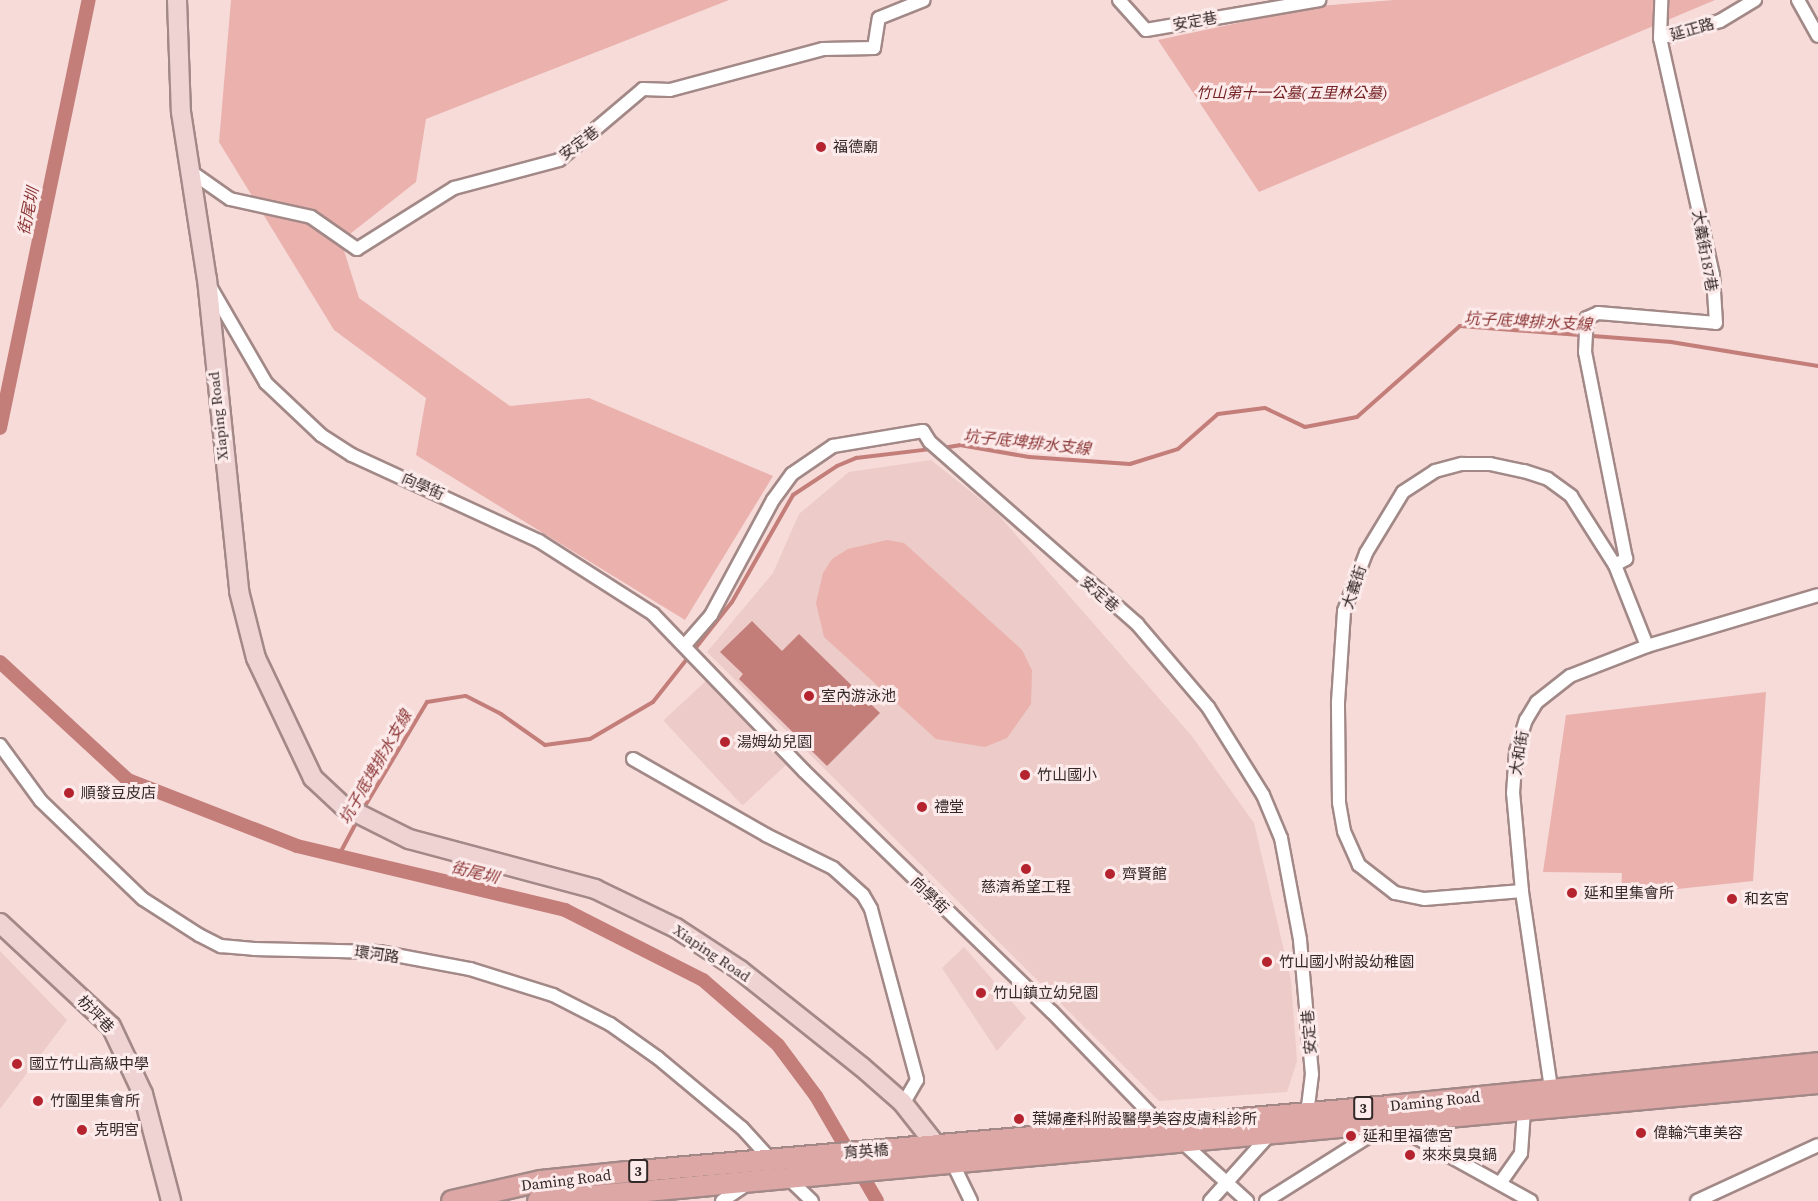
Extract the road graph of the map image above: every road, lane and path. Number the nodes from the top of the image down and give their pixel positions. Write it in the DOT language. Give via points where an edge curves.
graph roads {
  1 [pos="177,0"];
  2 [pos="924,0"];
  3 [pos="1119,0"];
  4 [pos="1319,0"];
  5 [pos="1661,0"];
  6 [pos="1755,0"];
  7 [pos="1798,0"];
  8 [pos="1818,36"];
  9 [pos="1660,38"];
  10 [pos="190,171"];
  11 [pos="207,279"];
  12 [pos="1615,565"];
  13 [pos="1818,596"];
  14 [pos="685,645"];
  15 [pos="1647,646"];
  16 [pos="0,745"];
  17 [pos="633,759"];
  18 [pos="1522,891"];
  19 [pos="0,922"];
  20 [pos="1818,1063"];
  21 [pos="1818,1083"];
  22 [pos="1551,1089"];
  23 [pos="903,1104"];
  24 [pos="1556,1109"];
  25 [pos="1524,1110"];
  26 [pos="1307,1112"];
  27 [pos="1390,1114"];
  28 [pos="1161,1125"];
  29 [pos="1271,1133"];
  30 [pos="1182,1142"];
  31 [pos="1818,1145"];
  32 [pos="934,1146"];
  33 [pos="908,1148"];
  34 [pos="825,1154"];
  35 [pos="772,1161"];
  36 [pos="953,1164"];
  37 [pos="912,1169"];
  38 [pos="840,1175"];
  39 [pos="791,1181"];
  40 [pos="1229,1182"];
  41 [pos="1502,1182"];
  42 [pos="746,1185"];
  43 [pos="171,1201"];
  44 [pos="452,1201"];
  45 [pos="538,1201"];
  46 [pos="722,1201"];
  47 [pos="812,1201"];
  48 [pos="971,1201"];
  49 [pos="1210,1201"];
  50 [pos="1247,1201"];
  51 [pos="1266,1201"];
  52 [pos="1531,1201"];
  53 [pos="1697,1201"];
  1 -- 10 [label="street, Xiaping Road" via="182,112"];
  2 -- 10 [label="street, 安定巷" via="879,18 874,48 823,49 669,90 643,89 559,160 454,188 357,249 311,217 230,200"];
  3 -- 4 [label="street, 安定巷" via="1146,30"];
  5 -- 9 [label="street"];
  6 -- 9 [label="street, 延正路" via="1720,21"];
  7 -- 8 [label="street"];
  9 -- 12 [label="street, 大義街187巷" via="1713,275 1716,323 1598,312 1587,318 1585,344 1626,559"];
  10 -- 11 [label="street, Xiaping Road"];
  11 -- 14 [label="street, 向學街" via="266,383 321,435 352,455 539,541 653,614"];
  11 -- 23 [label="street, Xiaping Road" via="229,519 246,624 256,658 313,778 343,806 409,839 595,889 676,928 740,970"];
  12 -- 15 [label="street, 大義街"];
  12 -- 18 [label="street, 大義街" via="1571,496 1548,479 1490,464 1462,464 1435,471 1403,492 1366,553 1344,611 1338,702 1339,802 1344,831 1359,865 1395,893 1424,899"];
  13 -- 15 [label="street, 大和街"];
  14 -- 26 [label="street, 安定巷" via="711,615 773,500 792,474 833,446 923,431 930,442 1137,624 1208,707 1263,795 1281,838 1300,940 1312,1065"];
  14 -- 28 [label="street, 向學街" via="804,771 1052,1012"];
  15 -- 18 [label="street, 大和街" via="1561,682 1537,702 1526,720 1516,752 1513,793"];
  16 -- 35 [label="street, 環河路" via="41,801 143,899 199,935 220,946 379,952 470,969 553,995 610,1024 658,1058 725,1112"];
  17 -- 23 [label="street" via="766,835 833,867 863,895 871,909 917,1080"];
  18 -- 22 [label="street, 大和街"];
  19 -- 43 [label="street, 枋坪巷" via="111,1026 143,1094"];
  20 -- 22 [label="main road, Daming Road / 3"];
  21 -- 24 [label="main road, Daming Road / 3"];
  22 -- 24 [label="street, 大和街"];
  22 -- 27 [label="main road, Daming Road / 3"];
  23 -- 32 [label="street, Xiaping Road"];
  24 -- 25 [label="main road, Daming Road / 3"];
  25 -- 27 [label="main road, Daming Road / 3"];
  25 -- 41 [label="street" via="1521,1153"];
  26 -- 27 [label="main road, Daming Road / 3"];
  26 -- 28 [label="main road, Daming Road / 3"];
  26 -- 29 [label="street"];
  27 -- 29 [label="main road, Daming Road / 3"];
  27 -- 41 [label="street"];
  27 -- 51 [label="street"];
  28 -- 32 [label="main road, Daming Road / 3"];
  29 -- 30 [label="main road, Daming Road / 3"];
  29 -- 40 [label="street"];
  30 -- 36 [label="main road, Daming Road / 3"];
  30 -- 40 [label="street"];
  31 -- 53 [label="street"];
  32 -- 33 [label="main road, Daming Road / 3"];
  32 -- 36 [label="street, Xiaping Road"];
  33 -- 34 [label="main road, 育英橋 / 3"];
  34 -- 35 [label="main road, Daming Road / 3"];
  35 -- 39 [label="street, 環河路"];
  35 -- 42 [label="street"];
  35 -- 44 [label="main road, Daming Road / 3" via="541,1181"];
  36 -- 37 [label="main road, Daming Road / 3"];
  36 -- 48 [label="street, Xiaping Road"];
  37 -- 38 [label="main road, 育英橋 / 3"];
  38 -- 39 [label="main road, Daming Road / 3"];
  39 -- 42 [label="main road, Daming Road / 3"];
  39 -- 47 [label="street, 環河路"];
  40 -- 49 [label="street"];
  40 -- 50 [label="street"];
  41 -- 52 [label="street"];
  42 -- 45 [label="main road, Daming Road / 3"];
  42 -- 46 [label="street"];
}
